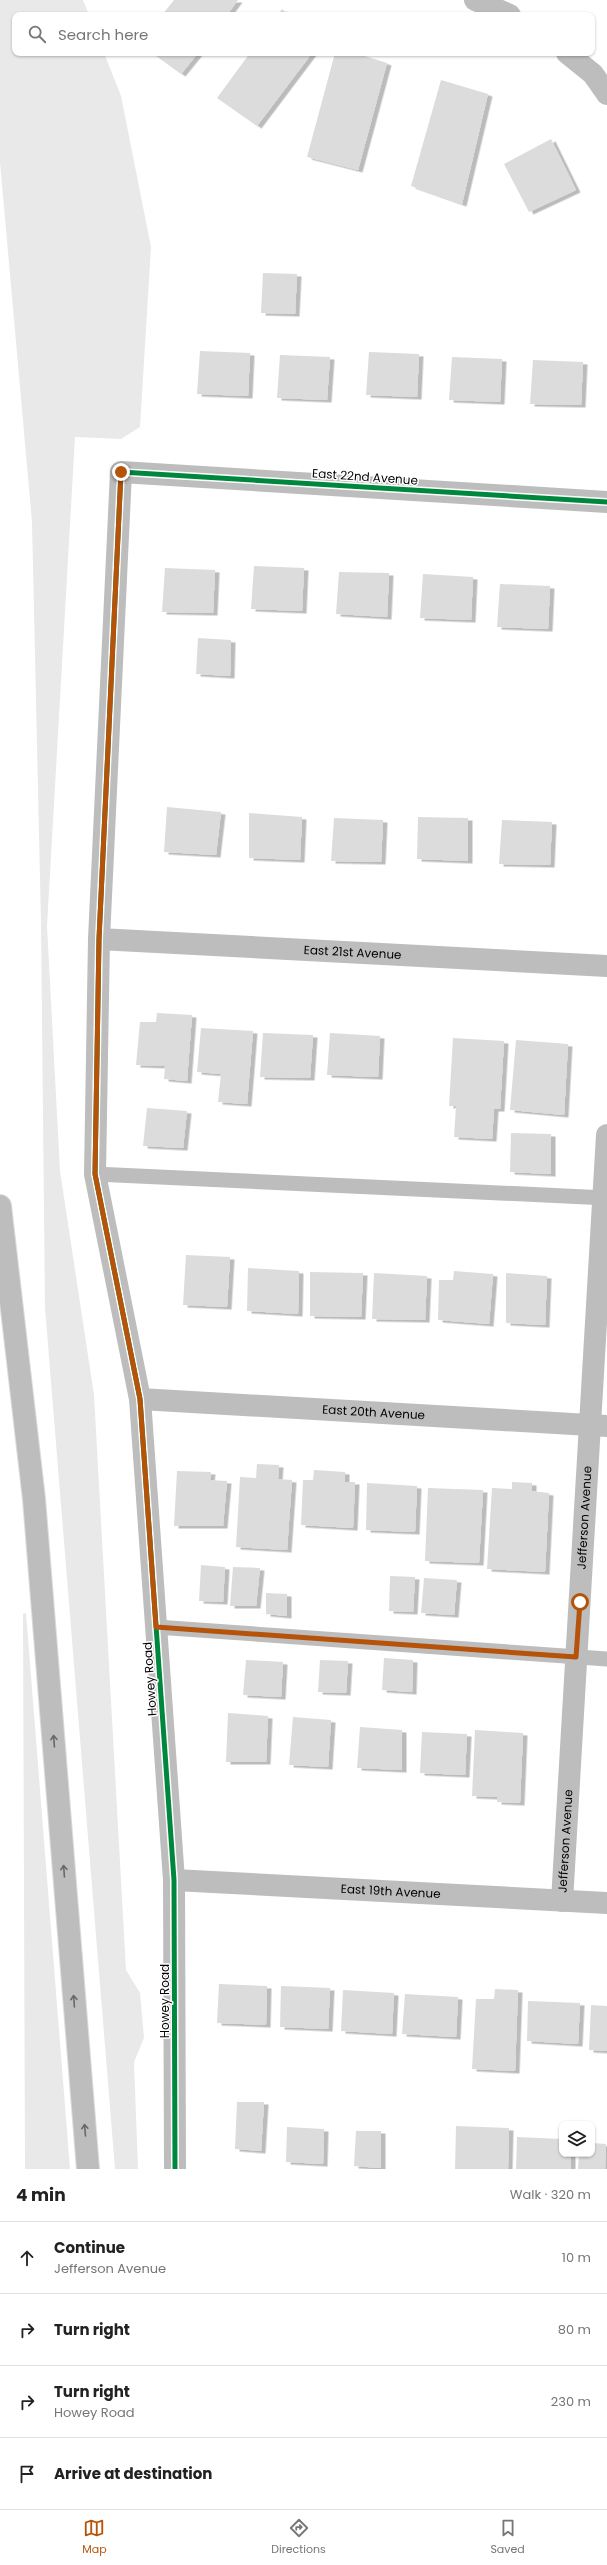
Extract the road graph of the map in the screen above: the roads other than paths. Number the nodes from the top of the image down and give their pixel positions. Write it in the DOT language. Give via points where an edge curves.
graph roads {
  1 [pos="476,0"];
  2 [pos="503,12"];
  3 [pos="571,56"];
  4 [pos="607,94"];
  5 [pos="121,472"];
  6 [pos="607,502"];
  7 [pos="99,939"];
  8 [pos="607,966"];
  9 [pos="607,1135"];
  10 [pos="95,1174"];
  11 [pos="605,1198"];
  12 [pos="0,1206"];
  13 [pos="140,1399"];
  14 [pos="599,1425"];
  15 [pos="156,1627"];
  16 [pos="576,1657"];
  17 [pos="607,1658"];
  18 [pos="174,1880"];
  19 [pos="562,1900"];
  20 [pos="607,1903"];
  21 [pos="88,2169"];
  22 [pos="175,2169"];
  1 -- 2 [label="main road"];
  3 -- 4 [label="main road" via="593,74"];
  5 -- 6 [label="main road, East 22nd Avenue"];
  5 -- 7 [label="main road, Howey Road"];
  7 -- 8 [label="main road, East 21st Avenue"];
  7 -- 10 [label="main road, Howey Road"];
  9 -- 11 [label="main road, Jefferson Avenue"];
  10 -- 11 [label="lane"];
  10 -- 13 [label="main road, Howey Road"];
  11 -- 14 [label="main road, Jefferson Avenue"];
  21 -- 12 [label="main road, one-way" via="34,1499"];
  13 -- 14 [label="main road, East 20th Avenue"];
  13 -- 15 [label="main road, Howey Road"];
  14 -- 16 [label="main road, Jefferson Avenue"];
  15 -- 16 [label="lane"];
  15 -- 18 [label="main road, Howey Road"];
  16 -- 17 [label="lane"];
  16 -- 19 [label="main road, Jefferson Avenue"];
  18 -- 19 [label="main road, East 19th Avenue"];
  18 -- 22 [label="main road, Howey Road"];
  19 -- 20 [label="main road, East 19th Avenue"];
}
